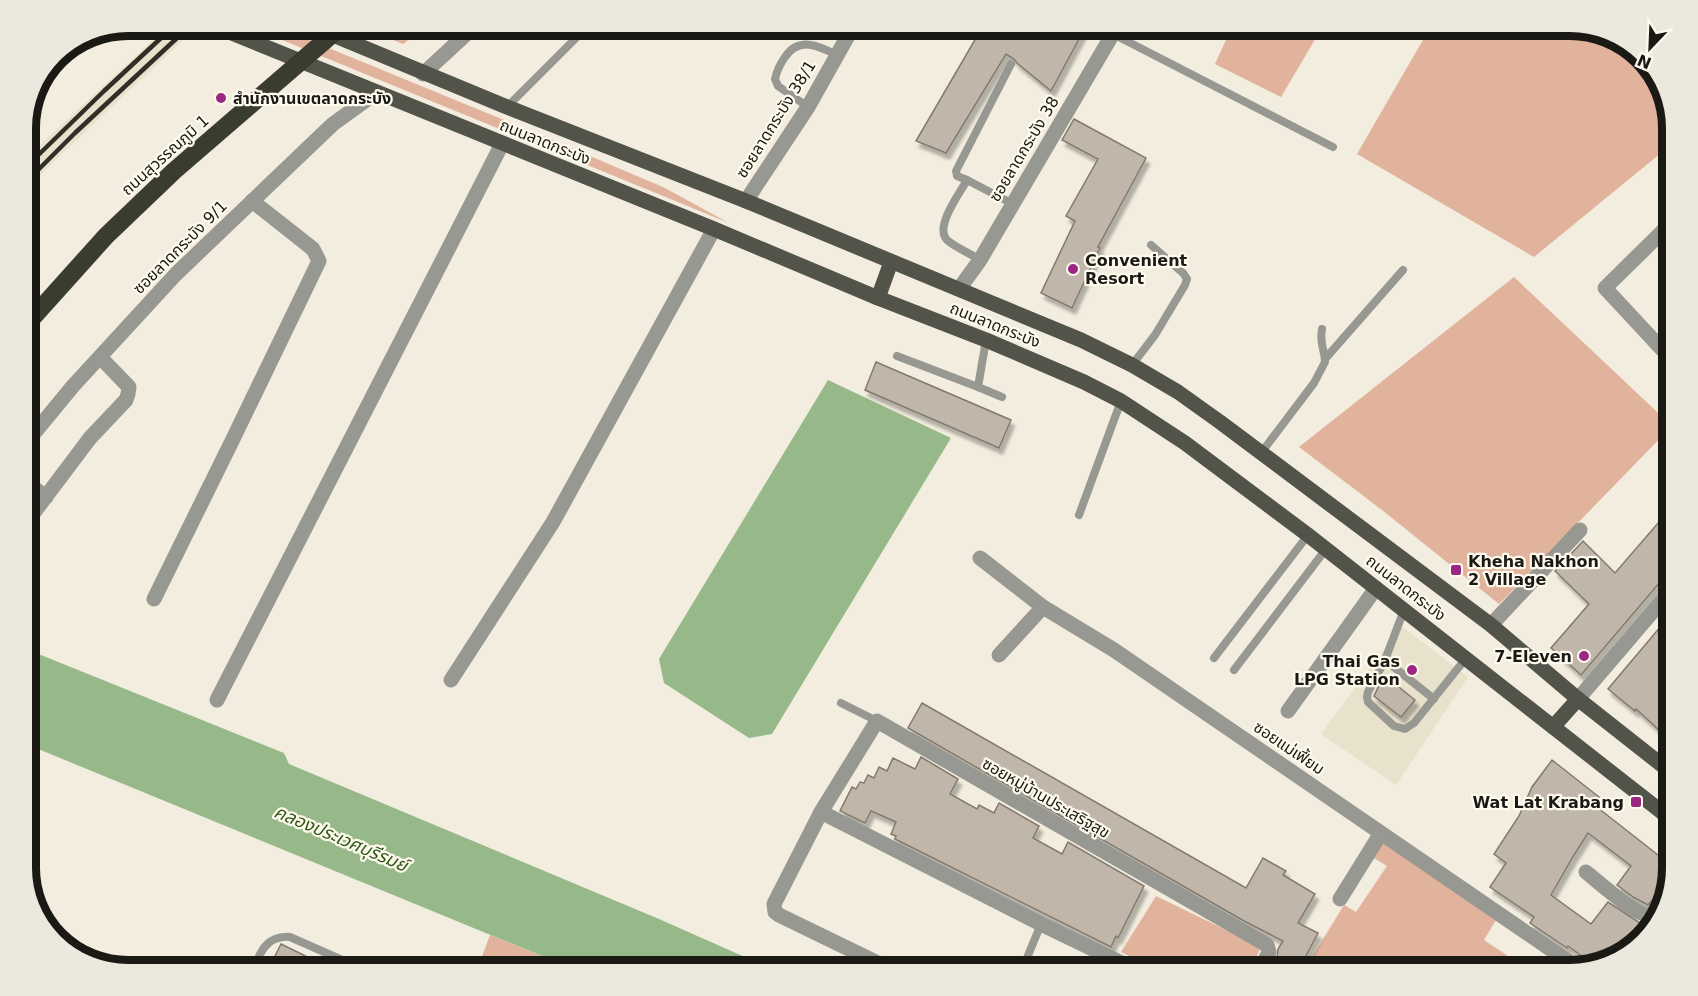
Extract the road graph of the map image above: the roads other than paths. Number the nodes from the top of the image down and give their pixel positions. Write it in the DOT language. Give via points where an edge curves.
graph roads {
  1 [pos="236,36"];
  2 [pos="331,36"];
  3 [pos="333,36"];
  4 [pos="465,36"];
  5 [pos="579,36"];
  6 [pos="848,36"];
  7 [pos="1111,36"];
  8 [pos="1126,36"];
  9 [pos="837,55"];
  10 [pos="1011,64"];
  11 [pos="423,74"];
  12 [pos="376,93"];
  13 [pos="507,107"];
  14 [pos="808,107"];
  15 [pos="502,144"];
  16 [pos="1333,147"];
  17 [pos="967,180"];
  18 [pos="252,201"];
  19 [pos="746,201"];
  20 [pos="1013,204"];
  21 [pos="714,229"];
  22 [pos="1662,232"];
  23 [pos="1151,245"];
  24 [pos="980,260"];
  25 [pos="891,262"];
  26 [pos="1403,270"];
  27 [pos="959,289"];
  28 [pos="878,298"];
  29 [pos="36,314"];
  30 [pos="1322,329"];
  31 [pos="986,340"];
  32 [pos="1662,349"];
  33 [pos="897,356"];
  34 [pos="100,357"];
  35 [pos="1325,359"];
  36 [pos="1132,365"];
  37 [pos="978,387"];
  38 [pos="1002,397"];
  39 [pos="1121,401"];
  40 [pos="36,431"];
  41 [pos="1261,453"];
  42 [pos="36,490"];
  43 [pos="46,497"];
  44 [pos="36,510"];
  45 [pos="1079,515"];
  46 [pos="1580,530"];
  47 [pos="1308,535"];
  48 [pos="1326,549"];
  49 [pos="980,558"];
  50 [pos="1376,588"];
  51 [pos="154,599"];
  52 [pos="1662,601"];
  53 [pos="1043,607"];
  54 [pos="1404,610"];
  55 [pos="1491,625"];
  56 [pos="999,655"];
  57 [pos="1467,657"];
  58 [pos="1214,658"];
  59 [pos="1385,660"];
  60 [pos="1234,670"];
  61 [pos="451,680"];
  62 [pos="1434,699"];
  63 [pos="1578,699"];
  64 [pos="217,700"];
  65 [pos="841,703"];
  66 [pos="1288,711"];
  67 [pos="877,721"];
  68 [pos="1553,727"];
  69 [pos="1662,765"];
  70 [pos="821,812"];
  71 [pos="1662,812"];
  72 [pos="1382,833"];
  73 [pos="1586,872"];
  74 [pos="1340,899"];
  75 [pos="1649,915"];
  76 [pos="1041,924"];
  77 [pos="257,960"];
  78 [pos="343,960"];
  79 [pos="872,960"];
  80 [pos="1026,960"];
  81 [pos="1115,960"];
  82 [pos="1265,960"];
  83 [pos="1566,960"];
  1 -- 12 [label="main road, ถนนลาดกระบัง"];
  2 -- 29 [label="highway, ถนนสุวรรณภูมิ 1, bridge" via="174,171 106,236"];
  3 -- 11 [label="main road, ถนนลาดกระบัง"];
  4 -- 11 [label="street"];
  5 -- 13 [label="lane"];
  6 -- 9 [label="street, ซอยลาดกระบัง 38/1"];
  7 -- 20 [label="street, ซอยลาดกระบัง 38"];
  8 -- 16 [label="lane"];
  9 -- 14 [label="street, ซอยลาดกระบัง 38/1"];
  9 -- 14 [label="lane" via="820,46 797,45 777,68 778,86"];
  10 -- 17 [label="lane" via="956,171 957,176"];
  11 -- 13 [label="main road, ถนนลาดกระบัง"];
  12 -- 15 [label="main road, ถนนลาดกระบัง"];
  12 -- 18 [label="street, ซอยลาดกระบัง 9/1" via="333,124"];
  13 -- 19 [label="main road, ถนนลาดกระบัง"];
  14 -- 19 [label="street, ซอยลาดกระบัง 38/1"];
  15 -- 21 [label="main road, ถนนลาดกระบัง"];
  15 -- 64 [label="street"];
  17 -- 20 [label="lane"];
  17 -- 24 [label="lane" via="942,231 946,239"];
  18 -- 34 [label="street, ซอยลาดกระบัง 9/1" via="176,274"];
  18 -- 51 [label="street" via="313,249 319,261"];
  19 -- 25 [label="main road, ถนนลาดกระบัง"];
  20 -- 24 [label="street, ซอยลาดกระบัง 38"];
  21 -- 28 [label="main road, ถนนลาดกระบัง"];
  21 -- 61 [label="street" via="553,522"];
  22 -- 32 [label="street" via="1605,288"];
  23 -- 36 [label="lane" via="1187,279 1155,335"];
  24 -- 27 [label="street, ซอยลาดกระบัง 38"];
  25 -- 27 [label="main road, ถนนลาดกระบัง"];
  25 -- 28 [label="main road"];
  26 -- 35 [label="lane"];
  27 -- 36 [label="main road, ถนนลาดกระบัง"];
  28 -- 31 [label="main road, ถนนลาดกระบัง"];
  30 -- 35 [label="lane" via="1320,340"];
  31 -- 37 [label="lane"];
  31 -- 39 [label="main road, ถนนลาดกระบัง"];
  33 -- 37 [label="lane"];
  34 -- 40 [label="street, ซอยลาดกระบัง 9/1"];
  34 -- 43 [label="street" via="129,387 126,400 90,438"];
  35 -- 41 [label="lane" via="1314,382"];
  36 -- 41 [label="main road, ถนนลาดกระบัง" via="1178,392"];
  37 -- 38 [label="lane"];
  39 -- 45 [label="lane"];
  39 -- 47 [label="main road, ถนนลาดกระบัง" via="1185,443"];
  41 -- 55 [label="main road, ถนนลาดกระบัง"];
  42 -- 43 [label="street"];
  43 -- 44 [label="street"];
  46 -- 55 [label="street"];
  47 -- 48 [label="main road, ถนนลาดกระบัง"];
  47 -- 58 [label="lane"];
  48 -- 50 [label="main road, ถนนลาดกระบัง"];
  48 -- 60 [label="lane"];
  49 -- 53 [label="street, ซอยแม่เฟี้ยม"];
  50 -- 54 [label="main road, ถนนลาดกระบัง"];
  50 -- 66 [label="street"];
  52 -- 63 [label="street"];
  53 -- 56 [label="street"];
  53 -- 72 [label="street, ซอยแม่เฟี้ยม" via="1114,650"];
  54 -- 57 [label="main road, ถนนลาดกระบัง"];
  54 -- 59 [label="lane"];
  55 -- 63 [label="main road, ถนนลาดกระบัง"];
  57 -- 62 [label="lane"];
  57 -- 68 [label="main road, ถนนลาดกระบัง"];
  59 -- 62 [label="lane"];
  59 -- 62 [label="lane" via="1367,697 1394,726 1405,729 1414,723"];
  63 -- 68 [label="main road"];
  63 -- 69 [label="main road, ถนนลาดกระบัง"];
  65 -- 67 [label="lane"];
  67 -- 70 [label="street"];
  67 -- 82 [label="street, ซอยหมู่บ้านประเสริฐสุข" via="1267,945"];
  68 -- 71 [label="main road, ถนนลาดกระบัง"];
  70 -- 76 [label="street"];
  70 -- 79 [label="street" via="774,904 775,912"];
  72 -- 74 [label="street"];
  72 -- 83 [label="street, ซอยแม่เฟี้ยม"];
  73 -- 75 [label="street" via="1634,910"];
  76 -- 80 [label="lane"];
  76 -- 81 [label="street"];
  77 -- 78 [label="lane" via="272,939 280,936"];
}
